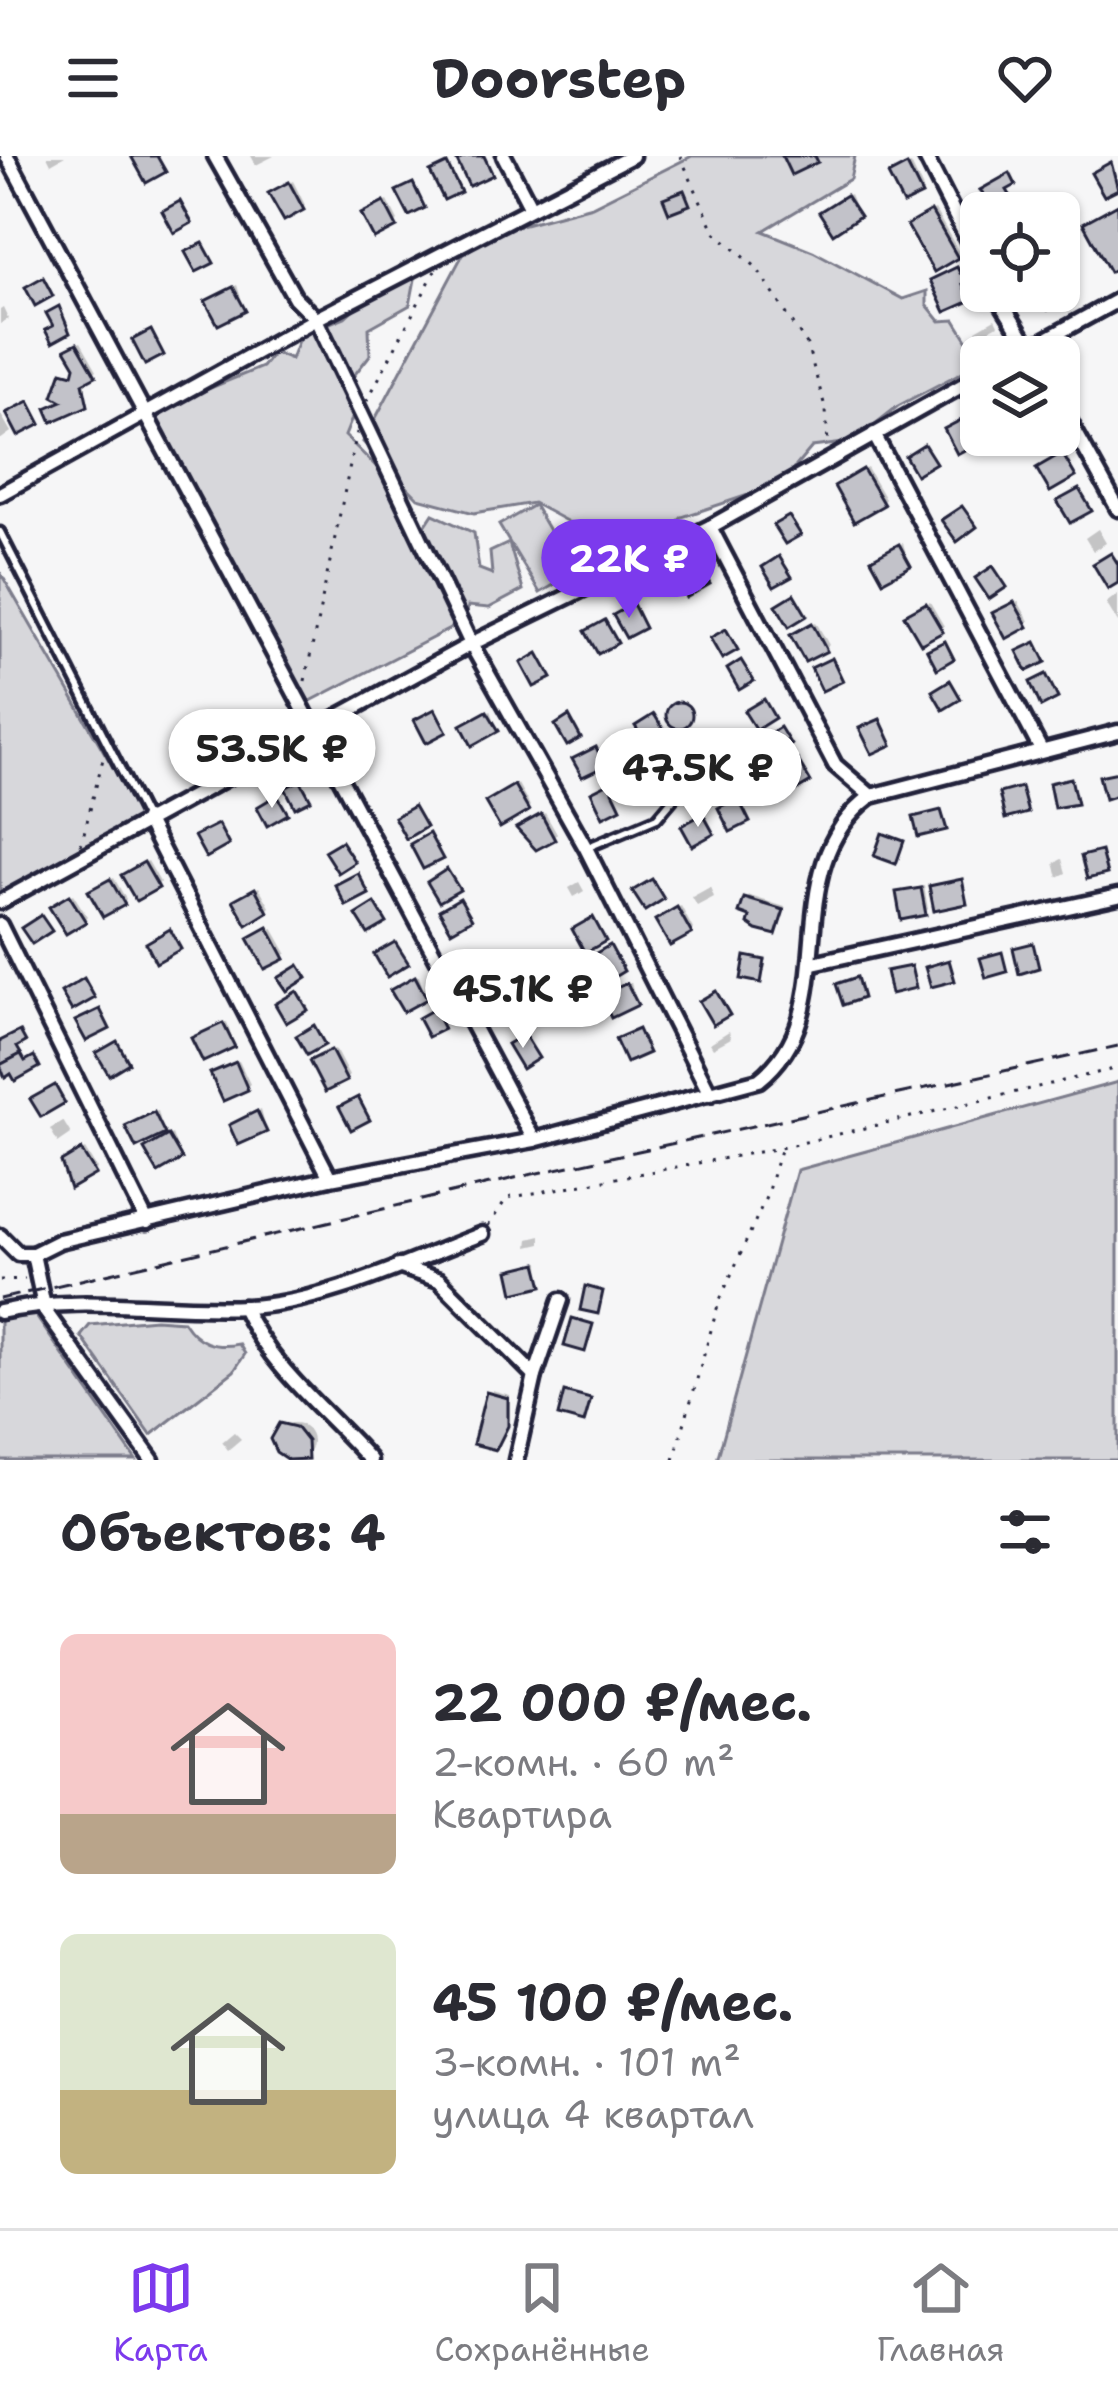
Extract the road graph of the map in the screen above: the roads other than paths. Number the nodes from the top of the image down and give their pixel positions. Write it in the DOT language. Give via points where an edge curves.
graph roads {
  1 [pos="8,156"];
  2 [pos="215,156"];
  3 [pos="504,156"];
  4 [pos="632,156"];
  5 [pos="925,156"];
  6 [pos="529,204"];
  7 [pos="960,225"];
  8 [pos="1118,301"];
  9 [pos="316,319"];
  10 [pos="1060,336"];
  11 [pos="960,387"];
  12 [pos="149,412"];
  13 [pos="874,434"];
  14 [pos="1080,440"];
  15 [pos="0,494"];
  16 [pos="1118,509"];
  17 [pos="710,527"];
  18 [pos="0,532"];
  19 [pos="471,644"];
  20 [pos="315,727"];
  21 [pos="1118,732"];
  22 [pos="1040,749"];
  23 [pos="696,772"];
  24 [pos="871,796"];
  25 [pos="146,819"];
  26 [pos="586,848"];
  27 [pos="1118,896"];
  28 [pos="0,902"];
  29 [pos="0,926"];
  30 [pos="813,964"];
  31 [pos="710,1094"];
  32 [pos="534,1140"];
  33 [pos="330,1178"];
  34 [pos="147,1222"];
  35 [pos="482,1234"];
  36 [pos="0,1236"];
  37 [pos="33,1254"];
  38 [pos="398,1266"];
  39 [pos="561,1300"];
  40 [pos="43,1302"];
  41 [pos="243,1307"];
  42 [pos="0,1312"];
  43 [pos="535,1376"];
  44 [pos="152,1460"];
  45 [pos="370,1460"];
  46 [pos="516,1460"];
  1 -- 12 [label="street"];
  2 -- 9 [label="street" via="295,298"];
  3 -- 6 [label="street"];
  4 -- 6 [label="street"];
  5 -- 7 [label="street"];
  6 -- 9 [label="street"];
  8 -- 10 [label="street"];
  9 -- 12 [label="street"];
  9 -- 19 [label="street"];
  11 -- 13 [label="street"];
  12 -- 15 [label="street"];
  12 -- 20 [label="street"];
  13 -- 17 [label="street"];
  13 -- 22 [label="street"];
  14 -- 16 [label="street"];
  17 -- 19 [label="street"];
  17 -- 24 [label="street" via="836,765"];
  18 -- 25 [label="lane"];
  19 -- 20 [label="street"];
  19 -- 26 [label="street"];
  20 -- 25 [label="street"];
  20 -- 32 [label="street"];
  21 -- 22 [label="street"];
  22 -- 24 [label="street"];
  23 -- 26 [label="lane" via="657,818"];
  24 -- 30 [label="street" via="850,812 814,886"];
  25 -- 28 [label="street"];
  25 -- 33 [label="street"];
  26 -- 31 [label="street"];
  27 -- 30 [label="street"];
  29 -- 34 [label="street"];
  30 -- 31 [label="street" via="780,1064 759,1080"];
  31 -- 32 [label="street"];
  32 -- 33 [label="street"];
  33 -- 34 [label="street"];
  34 -- 37 [label="street"];
  35 -- 38 [label="street"];
  36 -- 37 [label="street" via="18,1254"];
  37 -- 40 [label="street"];
  38 -- 41 [label="street" via="290,1302"];
  38 -- 43 [label="street" via="440,1280"];
  39 -- 43 [label="street"];
  40 -- 41 [label="street"];
  40 -- 42 [label="street"];
  40 -- 44 [label="street"];
  41 -- 45 [label="street" via="305,1394"];
  43 -- 46 [label="street"];
}
